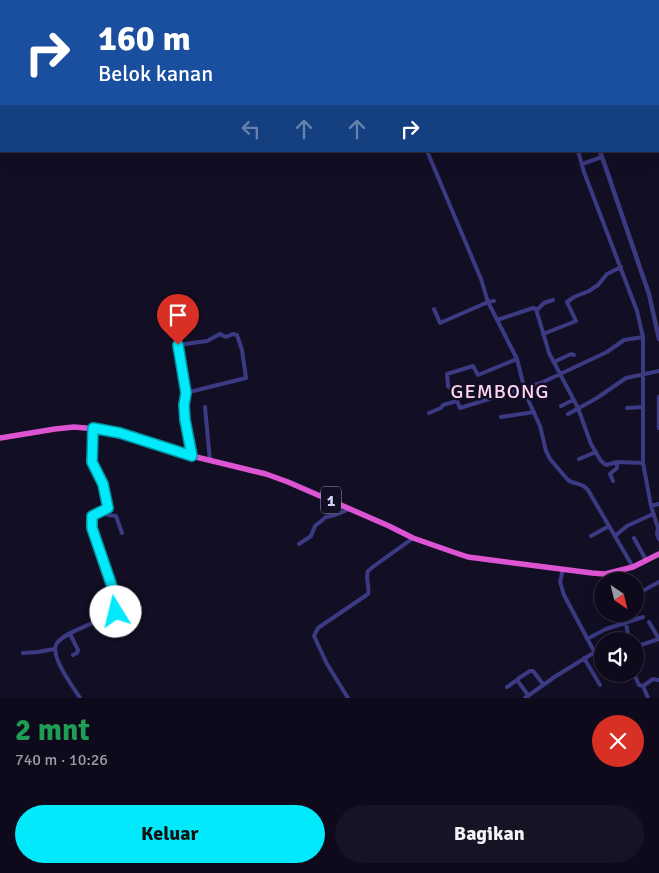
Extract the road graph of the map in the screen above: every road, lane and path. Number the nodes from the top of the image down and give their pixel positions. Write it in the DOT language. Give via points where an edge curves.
graph roads {
  1 [pos="427,152"];
  2 [pos="578,152"];
  3 [pos="601,154"];
  4 [pos="583,163"];
  5 [pos="621,267"];
  6 [pos="553,300"];
  7 [pos="494,301"];
  8 [pos="488,302"];
  9 [pos="434,309"];
  10 [pos="537,310"];
  11 [pos="497,320"];
  12 [pos="543,334"];
  13 [pos="643,337"];
  14 [pos="659,339"];
  15 [pos="574,354"];
  16 [pos="517,360"];
  17 [pos="554,362"];
  18 [pos="659,371"];
  19 [pos="560,373"];
  20 [pos="644,373"];
  21 [pos="524,388"];
  22 [pos="186,393"];
  23 [pos="659,397"];
  24 [pos="573,400"];
  25 [pos="457,401"];
  26 [pos="561,406"];
  27 [pos="205,407"];
  28 [pos="643,407"];
  29 [pos="578,408"];
  30 [pos="627,408"];
  31 [pos="534,412"];
  32 [pos="429,413"];
  33 [pos="568,414"];
  34 [pos="501,417"];
  35 [pos="659,421"];
  36 [pos="93,428"];
  37 [pos="659,428"];
  38 [pos="0,438"];
  39 [pos="596,452"];
  40 [pos="192,456"];
  41 [pos="579,459"];
  42 [pos="210,461"];
  43 [pos="617,462"];
  44 [pos="643,463"];
  45 [pos="613,481"];
  46 [pos="655,505"];
  47 [pos="108,508"];
  48 [pos="350,509"];
  49 [pos="653,514"];
  50 [pos="609,526"];
  51 [pos="122,533"];
  52 [pos="591,536"];
  53 [pos="615,536"];
  54 [pos="413,538"];
  55 [pos="634,538"];
  56 [pos="659,539"];
  57 [pos="299,544"];
  58 [pos="658,554"];
  59 [pos="646,560"];
  60 [pos="633,567"];
  61 [pos="563,569"];
  62 [pos="612,572"];
  63 [pos="594,573"];
  64 [pos="659,582"];
  65 [pos="644,590"];
  66 [pos="649,622"];
  67 [pos="626,623"];
  68 [pos="628,632"];
  69 [pos="70,634"];
  70 [pos="587,639"];
  71 [pos="644,644"];
  72 [pos="54,649"];
  73 [pos="594,650"];
  74 [pos="23,653"];
  75 [pos="594,653"];
  76 [pos="73,655"];
  77 [pos="584,658"];
  78 [pos="517,680"];
  79 [pos="659,680"];
  80 [pos="638,682"];
  81 [pos="543,684"];
  82 [pos="600,685"];
  83 [pos="643,686"];
  84 [pos="507,687"];
  85 [pos="526,697"];
  86 [pos="80,698"];
  87 [pos="348,698"];
  88 [pos="648,698"];
  1 -- 8 [label="street"];
  2 -- 4 [label="street"];
  3 -- 4 [label="street"];
  3 -- 14 [label="street" via="648,294"];
  4 -- 5 [label="street"];
  5 -- 12 [label="street" via="607,274 589,291 567,302 576,321"];
  5 -- 13 [label="street"];
  6 -- 10 [label="street"];
  7 -- 8 [label="street"];
  8 -- 9 [label="street" via="440,323"];
  8 -- 11 [label="street"];
  10 -- 11 [label="street" via="533,308"];
  10 -- 12 [label="street"];
  11 -- 16 [label="street"];
  12 -- 17 [label="street"];
  13 -- 19 [label="street" via="624,340 607,352"];
  13 -- 20 [label="street"];
  15 -- 17 [label="street"];
  16 -- 21 [label="street"];
  16 -- 25 [label="street" via="478,375 473,366 446,374 448,386"];
  17 -- 19 [label="street"];
  18 -- 20 [label="street"];
  19 -- 21 [label="street"];
  19 -- 24 [label="street"];
  20 -- 28 [label="street"];
  20 -- 29 [label="street" via="626,378"];
  21 -- 25 [label="street" via="462,408"];
  21 -- 31 [label="street"];
  22 -- 22 [label="street" via="246,378 237,335 226,338 220,334 207,341 178,345"];
  22 -- 40 [label="street" via="185,420"];
  23 -- 35 [label="street"];
  24 -- 26 [label="street"];
  24 -- 29 [label="street"];
  25 -- 32 [label="street"];
  27 -- 42 [label="street"];
  28 -- 30 [label="street"];
  28 -- 44 [label="street"];
  29 -- 33 [label="street"];
  29 -- 39 [label="street"];
  31 -- 34 [label="street"];
  31 -- 50 [label="street" via="550,459 571,482 584,485"];
  35 -- 37 [label="street"];
  36 -- 38 [label="highway, 1" via="55,428"];
  36 -- 40 [label="highway, 1" via="120,433"];
  36 -- 47 [label="street" via="92,462 103,484"];
  39 -- 41 [label="street"];
  39 -- 43 [label="street" via="604,464"];
  40 -- 42 [label="highway, 1"];
  42 -- 48 [label="highway, 1" via="266,474"];
  43 -- 44 [label="street"];
  43 -- 45 [label="street" via="617,468 610,474"];
  44 -- 46 [label="street"];
  46 -- 49 [label="street"];
  47 -- 51 [label="street" via="108,515 116,516"];
  47 -- 69 [label="street" via="92,516 92,528 118,609"];
  48 -- 54 [label="highway, 1"];
  48 -- 57 [label="street" via="326,517 315,526 311,536"];
  49 -- 53 [label="street" via="627,526"];
  49 -- 56 [label="street"];
  50 -- 52 [label="street"];
  50 -- 53 [label="street"];
  53 -- 60 [label="street"];
  54 -- 61 [label="highway, 1" via="468,557"];
  54 -- 87 [label="street" via="368,571 368,594 315,632 327,664"];
  55 -- 59 [label="street"];
  58 -- 59 [label="highway, 1"];
  59 -- 60 [label="highway, 1"];
  60 -- 62 [label="highway, 1"];
  61 -- 63 [label="highway, 1"];
  61 -- 70 [label="street" via="560,582 564,596"];
  64 -- 65 [label="street"];
  66 -- 71 [label="street" via="659,638"];
  67 -- 68 [label="street"];
  67 -- 70 [label="street"];
  69 -- 72 [label="street"];
  69 -- 76 [label="street" via="78,650"];
  70 -- 73 [label="street"];
  72 -- 74 [label="street"];
  72 -- 86 [label="street" via="60,666"];
  75 -- 77 [label="street"];
  77 -- 81 [label="street"];
  77 -- 82 [label="street"];
  78 -- 81 [label="street" via="532,671"];
  78 -- 84 [label="street"];
  78 -- 85 [label="street"];
  79 -- 83 [label="street" via="653,679"];
  80 -- 83 [label="street"];
  81 -- 85 [label="street"];
  83 -- 88 [label="street"];
}
